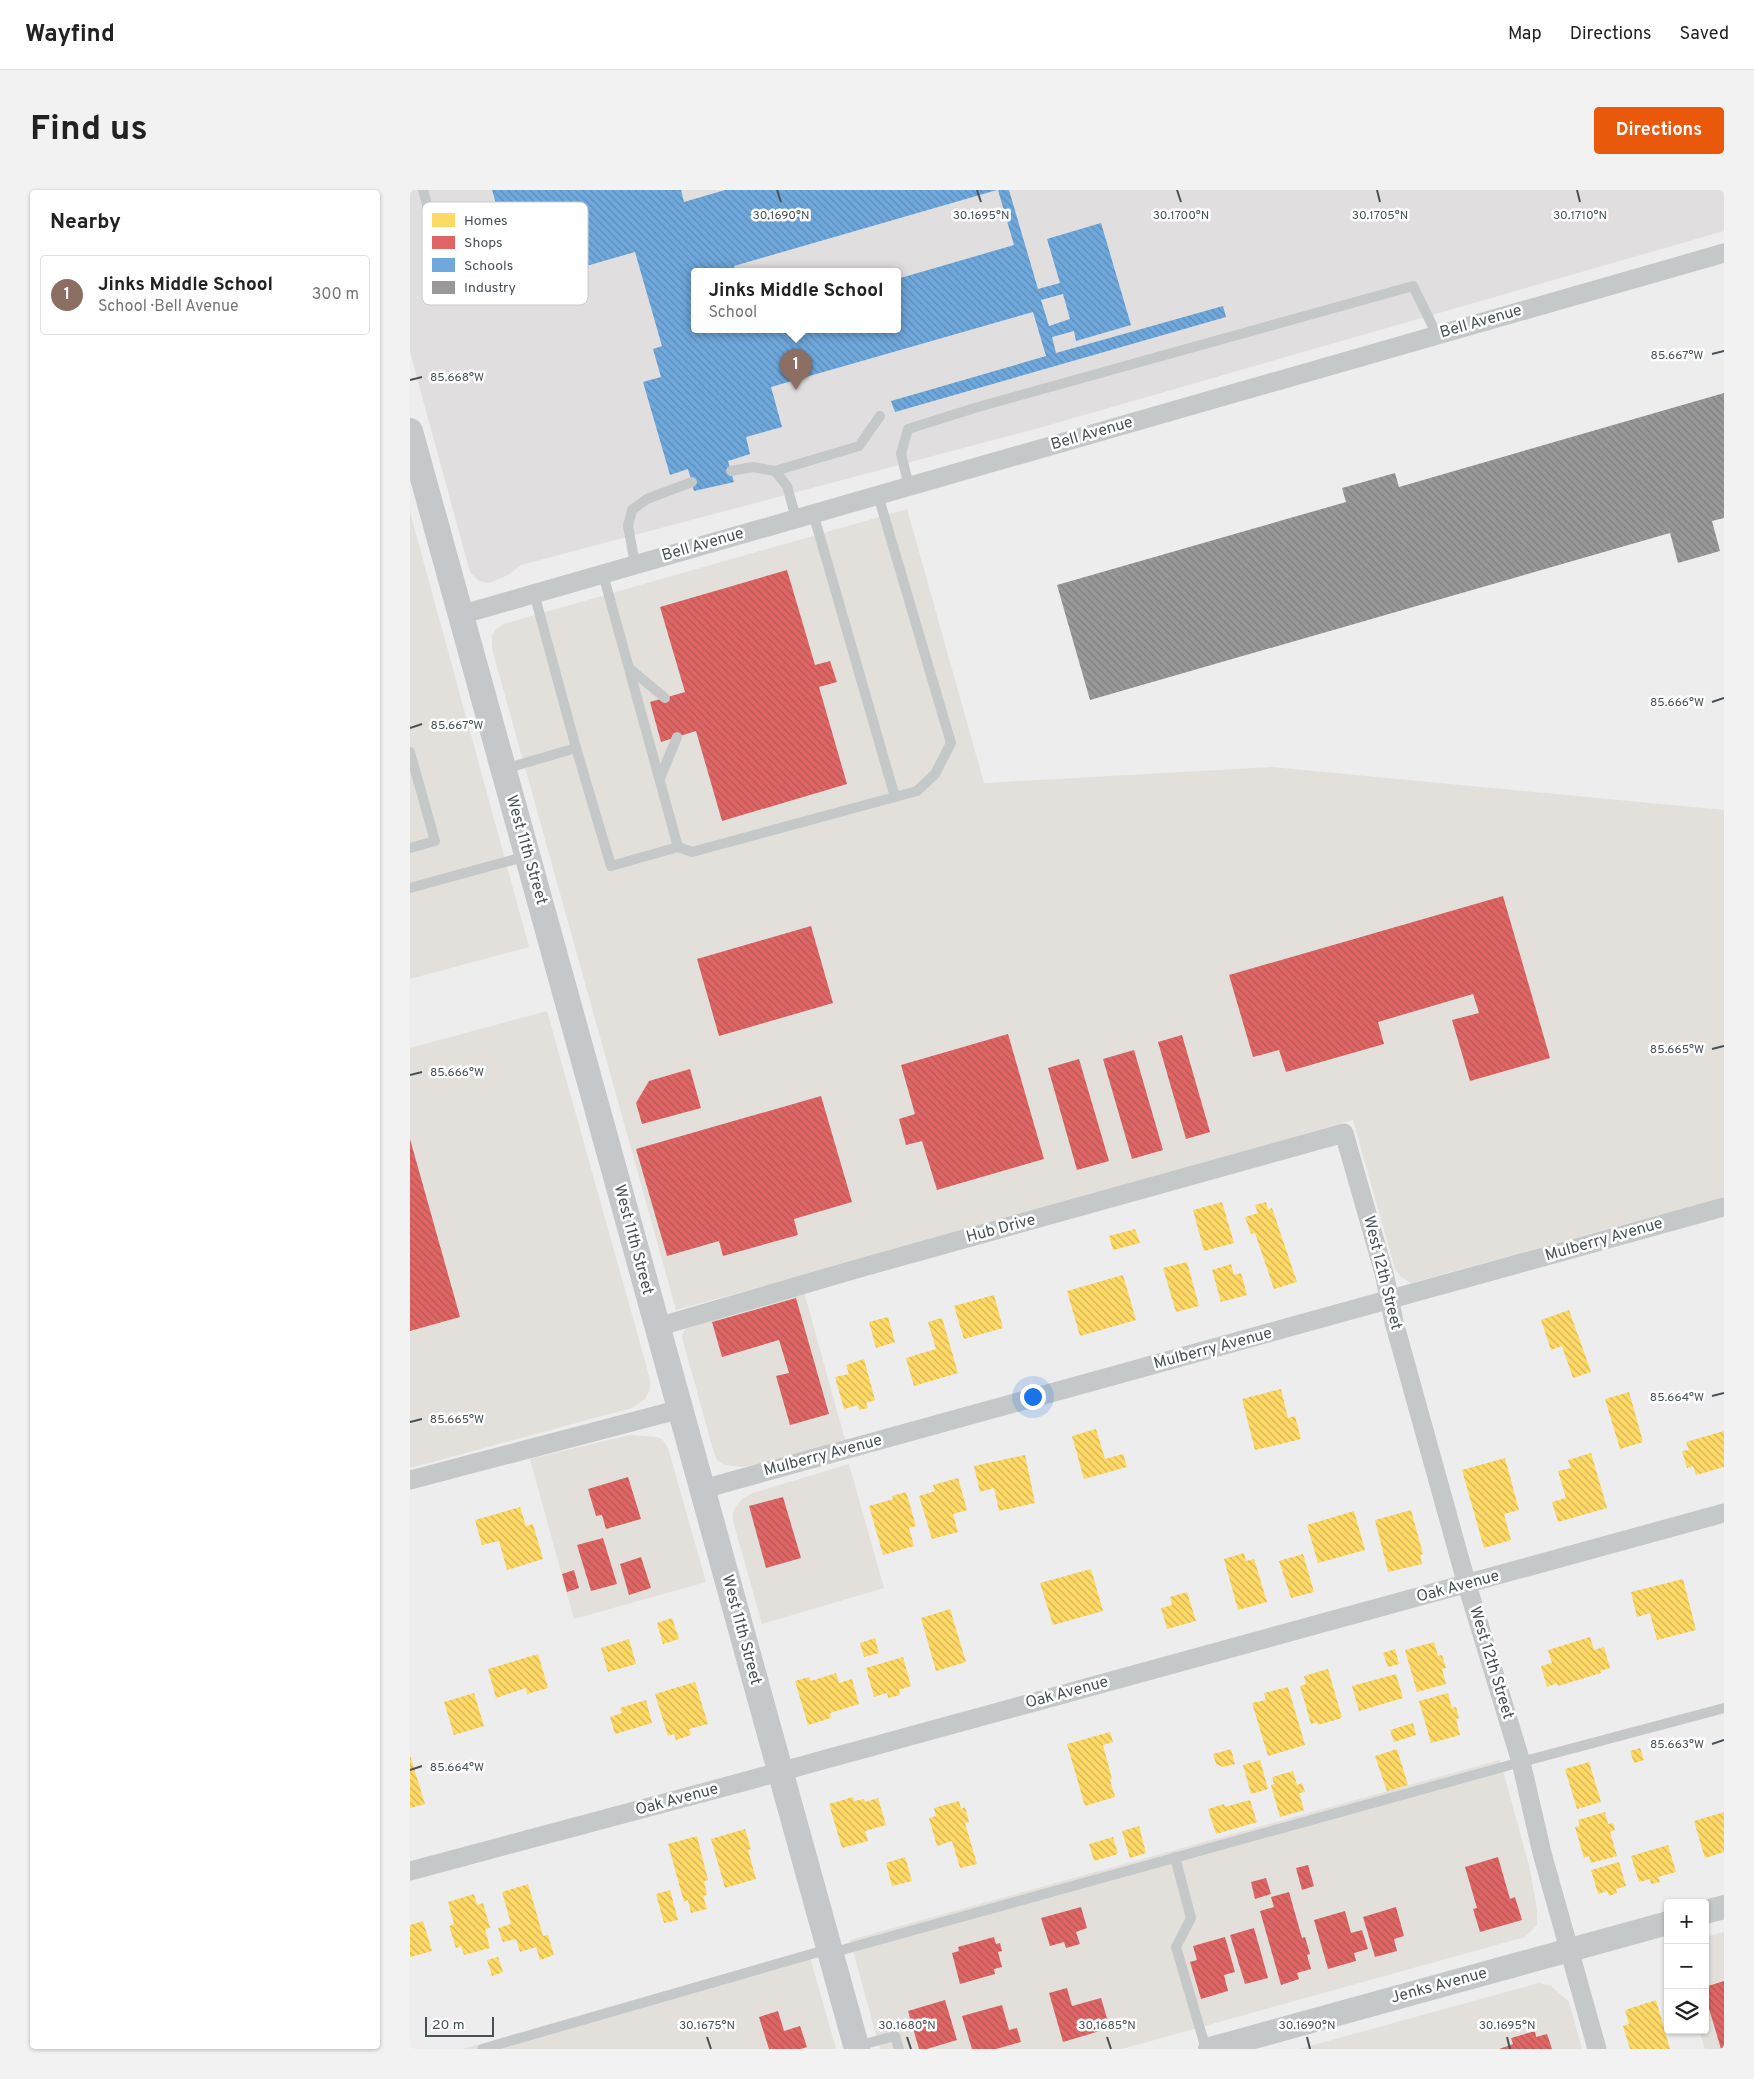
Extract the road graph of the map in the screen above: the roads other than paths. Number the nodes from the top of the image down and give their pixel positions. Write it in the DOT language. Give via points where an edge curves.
graph roads {
  1 [pos="1724,252"];
  2 [pos="1437,335"];
  3 [pos="880,416"];
  4 [pos="410,431"];
  5 [pos="731,471"];
  6 [pos="775,471"];
  7 [pos="416,475"];
  8 [pos="692,482"];
  9 [pos="909,486"];
  10 [pos="878,495"];
  11 [pos="804,516"];
  12 [pos="635,564"];
  13 [pos="603,574"];
  14 [pos="534,593"];
  15 [pos="460,615"];
  16 [pos="629,668"];
  17 [pos="665,698"];
  18 [pos="678,737"];
  19 [pos="576,748"];
  20 [pos="410,752"];
  21 [pos="503,769"];
  22 [pos="660,778"];
  23 [pos="895,797"];
  24 [pos="678,847"];
  25 [pos="410,848"];
  26 [pos="528,855"];
  27 [pos="410,888"];
  28 [pos="1344,1134"];
  29 [pos="1724,1207"];
  30 [pos="1390,1300"];
  31 [pos="657,1327"];
  32 [pos="681,1409"];
  33 [pos="410,1480"];
  34 [pos="702,1489"];
  35 [pos="1724,1513"];
  36 [pos="1467,1585"];
  37 [pos="1724,1708"];
  38 [pos="1521,1762"];
  39 [pos="780,1772"];
  40 [pos="1175,1857"];
  41 [pos="410,1871"];
  42 [pos="1724,1907"];
  43 [pos="1709,1911"];
  44 [pos="1664,1923"];
  45 [pos="1569,1950"];
  46 [pos="829,1951"];
  47 [pos="856,2048"];
  48 [pos="482,2049"];
  49 [pos="899,2049"];
  50 [pos="1206,2049"];
  51 [pos="1210,2049"];
  52 [pos="1597,2049"];
  1 -- 2 [label="street, Bell Avenue"];
  2 -- 9 [label="street, Bell Avenue"];
  2 -- 9 [label="lane" via="1413,286 978,407 908,429 901,454"];
  3 -- 6 [label="lane" via="859,446"];
  4 -- 7 [label="main road, West 11th Street"];
  5 -- 6 [label="lane" via="753,467"];
  6 -- 11 [label="lane"];
  7 -- 15 [label="main road, West 11th Street"];
  8 -- 12 [label="lane" via="647,499 632,510 628,526"];
  9 -- 10 [label="street, Bell Avenue"];
  10 -- 11 [label="street, Bell Avenue"];
  10 -- 23 [label="lane" via="951,743 935,774 917,791"];
  11 -- 12 [label="street, Bell Avenue"];
  11 -- 23 [label="lane"];
  12 -- 13 [label="street, Bell Avenue"];
  13 -- 14 [label="street, Bell Avenue"];
  13 -- 16 [label="lane"];
  14 -- 15 [label="street, Bell Avenue"];
  14 -- 19 [label="lane"];
  15 -- 21 [label="main road, West 11th Street"];
  16 -- 17 [label="lane"];
  16 -- 22 [label="lane"];
  18 -- 22 [label="lane"];
  19 -- 21 [label="lane"];
  19 -- 24 [label="lane" via="611,866"];
  20 -- 25 [label="lane" via="435,841"];
  21 -- 26 [label="main road, West 11th Street"];
  22 -- 24 [label="lane"];
  23 -- 24 [label="lane" via="692,852"];
  26 -- 27 [label="lane"];
  26 -- 31 [label="main road, West 11th Street"];
  28 -- 30 [label="street, West 12th Street"];
  28 -- 31 [label="street, Hub Drive"];
  29 -- 30 [label="street, Mulberry Avenue"];
  30 -- 34 [label="street, Mulberry Avenue"];
  30 -- 36 [label="street, West 12th Street"];
  31 -- 32 [label="main road, West 11th Street"];
  32 -- 33 [label="street"];
  32 -- 34 [label="main road, West 11th Street"];
  34 -- 39 [label="main road, West 11th Street"];
  35 -- 36 [label="street, Oak Avenue"];
  36 -- 38 [label="street, West 12th Street"];
  36 -- 39 [label="street, Oak Avenue"];
  37 -- 38 [label="lane"];
  38 -- 40 [label="lane"];
  38 -- 45 [label="street, West 12th Street"];
  39 -- 41 [label="street, Oak Avenue"];
  39 -- 46 [label="main road, West 11th Street"];
  40 -- 46 [label="lane"];
  40 -- 50 [label="lane" via="1191,1918 1176,1947"];
  42 -- 43 [label="street"];
  44 -- 45 [label="street, Jenks Avenue"];
  45 -- 51 [label="street, Jenks Avenue"];
  45 -- 52 [label="street, West 12th Street"];
  46 -- 47 [label="main road, West 11th Street"];
  46 -- 48 [label="lane"];
  47 -- 49 [label="lane" via="895,2036"];
}
